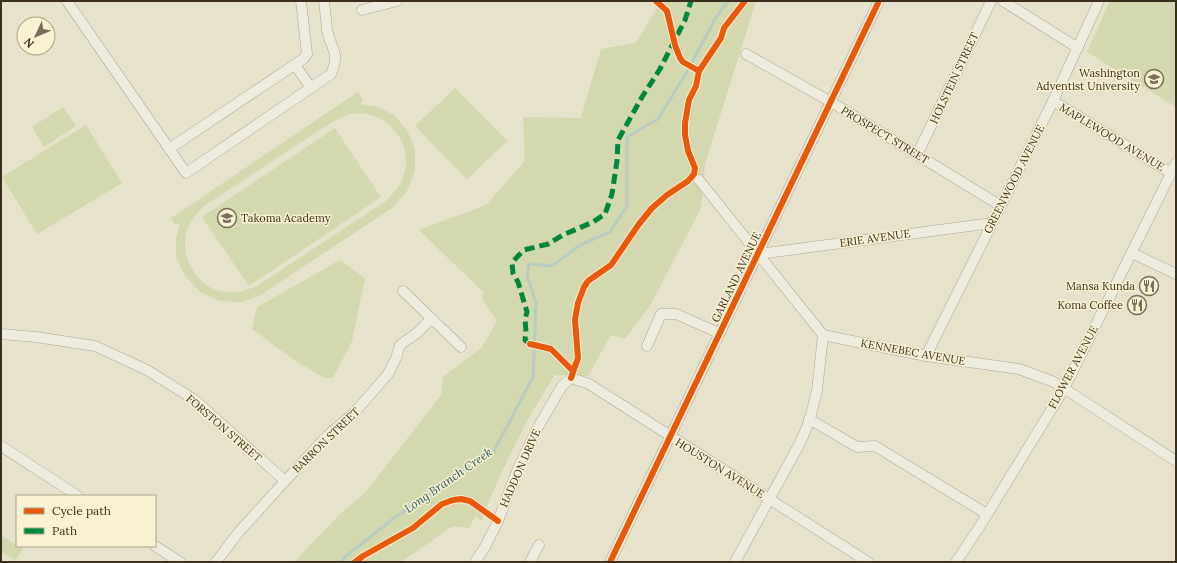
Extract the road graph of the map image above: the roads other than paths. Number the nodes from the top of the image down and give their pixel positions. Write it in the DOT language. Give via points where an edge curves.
graph roads {
  1 [pos="67,1"];
  2 [pos="301,1"];
  3 [pos="324,1"];
  4 [pos="396,1"];
  5 [pos="879,1"];
  6 [pos="991,1"];
  7 [pos="1003,1"];
  8 [pos="1099,1"];
  9 [pos="362,10"];
  10 [pos="1078,48"];
  11 [pos="746,54"];
  12 [pos="295,65"];
  13 [pos="311,88"];
  14 [pos="1053,101"];
  15 [pos="831,102"];
  16 [pos="169,149"];
  17 [pos="918,155"];
  18 [pos="1176,163"];
  19 [pos="1171,173"];
  20 [pos="699,180"];
  21 [pos="1001,206"];
  22 [pos="992,223"];
  23 [pos="1132,253"];
  24 [pos="759,254"];
  25 [pos="1176,274"];
  26 [pos="403,291"];
  27 [pos="431,319"];
  28 [pos="719,333"];
  29 [pos="1,334"];
  30 [pos="823,335"];
  31 [pos="647,346"];
  32 [pos="461,347"];
  33 [pos="926,356"];
  34 [pos="571,378"];
  35 [pos="1064,389"];
  36 [pos="809,419"];
  37 [pos="671,437"];
  38 [pos="1,446"];
  39 [pos="1176,461"];
  40 [pos="285,481"];
  41 [pos="76,495"];
  42 [pos="769,499"];
  43 [pos="987,514"];
  44 [pos="539,545"];
  45 [pos="156,547"];
  46 [pos="180,562"];
  47 [pos="216,562"];
  48 [pos="475,562"];
  49 [pos="530,562"];
  50 [pos="610,562"];
  51 [pos="735,562"];
  52 [pos="868,562"];
  53 [pos="956,562"];
  1 -- 16 [label="street"];
  2 -- 12 [label="street" via="307,54"];
  3 -- 13 [label="street" via="327,31 334,49 336,64 331,74"];
  4 -- 9 [label="street"];
  5 -- 15 [label="street, GARLAND AVENUE"];
  6 -- 17 [label="street, HOLSTEIN STREET"];
  7 -- 10 [label="street"];
  8 -- 10 [label="street, GREENWOOD AVENUE"];
  10 -- 14 [label="street, GREENWOOD AVENUE"];
  11 -- 15 [label="street, PROSPECT STREET"];
  12 -- 13 [label="street"];
  12 -- 16 [label="street"];
  13 -- 16 [label="street" via="186,172"];
  14 -- 19 [label="street, MAPLEWOOD AVENUE"];
  14 -- 21 [label="street, GREENWOOD AVENUE"];
  15 -- 17 [label="street, PROSPECT STREET"];
  15 -- 24 [label="street, GARLAND AVENUE"];
  17 -- 21 [label="street, PROSPECT STREET"];
  18 -- 19 [label="street, FLOWER AVENUE"];
  19 -- 23 [label="street, FLOWER AVENUE"];
  20 -- 24 [label="street"];
  21 -- 22 [label="street, GREENWOOD AVENUE"];
  22 -- 24 [label="street, ERIE AVENUE"];
  22 -- 33 [label="street, GREENWOOD AVENUE"];
  23 -- 25 [label="street"];
  23 -- 35 [label="street, FLOWER AVENUE"];
  24 -- 28 [label="street, GARLAND AVENUE"];
  24 -- 30 [label="street"];
  26 -- 27 [label="street"];
  27 -- 32 [label="street"];
  27 -- 40 [label="street, BARRON STREET" via="400,345 388,374 354,413 327,436"];
  28 -- 31 [label="street" via="676,314 661,314"];
  28 -- 37 [label="street, GARLAND AVENUE"];
  29 -- 40 [label="street, FORSTON STREET" via="95,346 146,370 195,400"];
  30 -- 33 [label="street, KENNEBEC AVENUE"];
  30 -- 36 [label="street" via="817,392"];
  33 -- 35 [label="street, KENNEBEC AVENUE" via="1019,369 1054,382"];
  34 -- 37 [label="street, HOUSTON AVENUE" via="589,384"];
  34 -- 48 [label="street, HADDON DRIVE" via="562,386 537,429 517,471 498,521"];
  35 -- 39 [label="street, KENNEBEC AVENUE"];
  35 -- 43 [label="street, FLOWER AVENUE"];
  36 -- 42 [label="street" via="800,443"];
  36 -- 43 [label="street" via="856,447 875,446"];
  37 -- 42 [label="street, HOUSTON AVENUE"];
  37 -- 50 [label="street, GARLAND AVENUE"];
  38 -- 41 [label="street"];
  40 -- 47 [label="street, BARRON STREET" via="238,533"];
  42 -- 51 [label="street"];
  42 -- 52 [label="street, HOUSTON AVENUE"];
  43 -- 53 [label="street, FLOWER AVENUE"];
  44 -- 49 [label="street"];
  45 -- 46 [label="street"];
}
